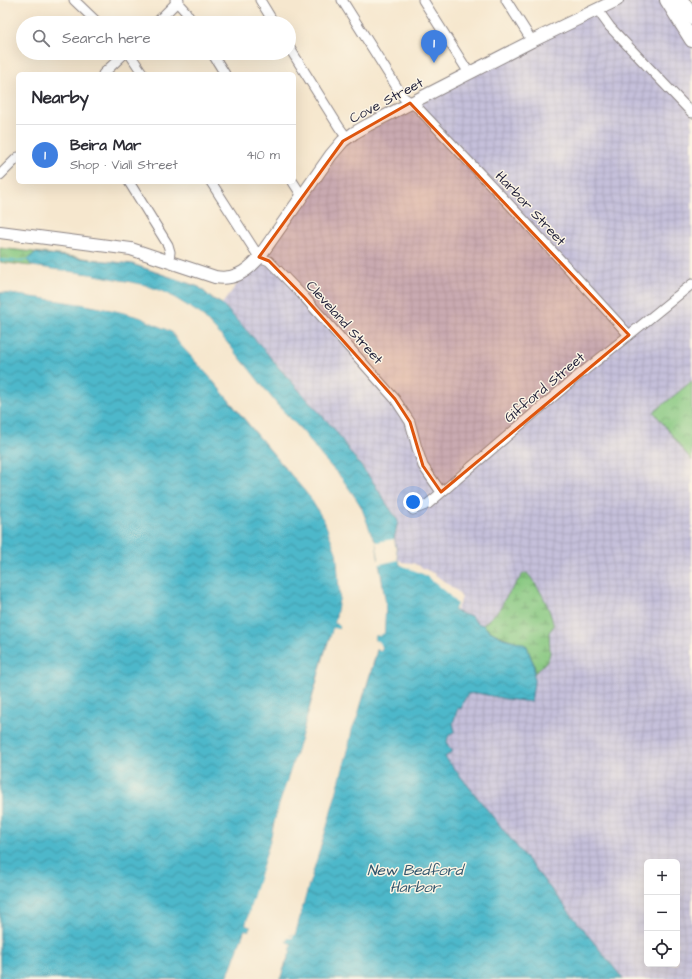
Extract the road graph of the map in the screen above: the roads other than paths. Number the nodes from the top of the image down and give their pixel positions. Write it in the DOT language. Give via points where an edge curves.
graph roads {
  1 [pos="74,0"];
  2 [pos="260,0"];
  3 [pos="342,0"];
  4 [pos="423,0"];
  5 [pos="506,0"];
  6 [pos="617,0"];
  7 [pos="667,0"];
  8 [pos="681,0"];
  9 [pos="177,1"];
  10 [pos="598,9"];
  11 [pos="91,16"];
  12 [pos="163,16"];
  13 [pos="188,16"];
  14 [pos="270,16"];
  15 [pos="692,17"];
  16 [pos="692,40"];
  17 [pos="532,41"];
  18 [pos="296,57"];
  19 [pos="118,60"];
  20 [pos="134,60"];
  21 [pos="216,60"];
  22 [pos="105,72"];
  23 [pos="142,72"];
  24 [pos="224,72"];
  25 [pos="469,73"];
  26 [pos="410,103"];
  27 [pos="692,112"];
  28 [pos="347,138"];
  29 [pos="16,159"];
  30 [pos="0,175"];
  31 [pos="130,184"];
  32 [pos="212,184"];
  33 [pos="294,184"];
  34 [pos="302,196"];
  35 [pos="0,232"];
  36 [pos="259,257"];
  37 [pos="169,261"];
  38 [pos="692,284"];
  39 [pos="629,335"];
  40 [pos="441,492"];
  41 [pos="412,510"];
  1 -- 11 [label="street"];
  2 -- 14 [label="street"];
  3 -- 26 [label="street, Harbor Street" via="403,97"];
  4 -- 25 [label="street"];
  5 -- 17 [label="street"];
  6 -- 10 [label="main road, Cove Street"];
  7 -- 16 [label="main road"];
  8 -- 15 [label="main road"];
  9 -- 12 [label="street"];
  9 -- 13 [label="street"];
  10 -- 17 [label="main road, Cove Street"];
  10 -- 27 [label="street" via="610,27"];
  17 -- 25 [label="main road, Cove Street"];
  18 -- 28 [label="street"];
  19 -- 22 [label="street"];
  20 -- 23 [label="street"];
  21 -- 24 [label="street"];
  25 -- 26 [label="main road, Cove Street"];
  26 -- 28 [label="main road, Cove Street"];
  26 -- 39 [label="street, Harbor Street" via="418,108 523,218"];
  28 -- 34 [label="main road, Cove Street" via="339,145"];
  29 -- 30 [label="street"];
  31 -- 37 [label="street" via="169,247"];
  32 -- 36 [label="street, Cleveland Street"];
  33 -- 34 [label="street"];
  34 -- 36 [label="main road, Cove Street"];
  35 -- 37 [label="main road" via="131,249"];
  36 -- 37 [label="main road, Cove Street" via="249,268 228,278 215,277"];
  36 -- 40 [label="street, Cleveland Street" via="274,266 395,399 410,422 423,466"];
  38 -- 39 [label="street, Gifford Street"];
  39 -- 40 [label="street, Gifford Street"];
  40 -- 41 [label="street, Gifford Street" via="428,504"];
}
